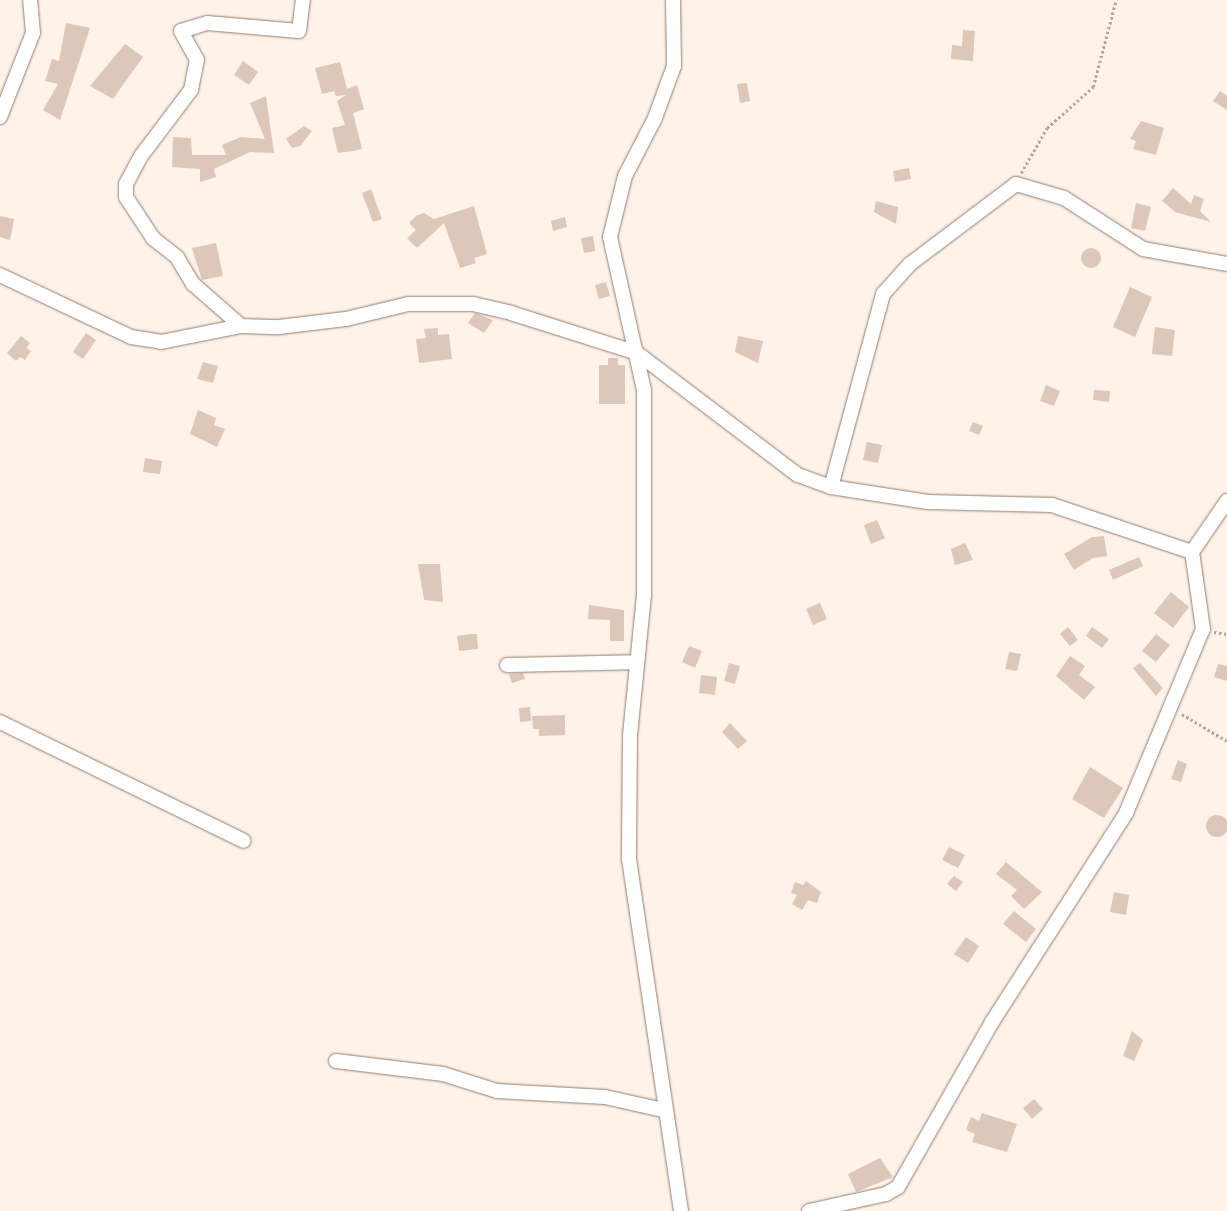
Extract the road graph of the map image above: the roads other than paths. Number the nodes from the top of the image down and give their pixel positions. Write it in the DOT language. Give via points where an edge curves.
graph roads {
  1 [pos="30,0"];
  2 [pos="303,0"];
  3 [pos="673,0"];
  4 [pos="0,116"];
  5 [pos="1227,264"];
  6 [pos="0,275"];
  7 [pos="240,326"];
  8 [pos="637,354"];
  9 [pos="831,487"];
  10 [pos="1227,501"];
  11 [pos="1192,552"];
  12 [pos="636,662"];
  13 [pos="507,665"];
  14 [pos="0,722"];
  15 [pos="244,841"];
  16 [pos="336,1061"];
  17 [pos="663,1110"];
  18 [pos="680,1211"];
  19 [pos="809,1211"];
  1 -- 4 [label="street" via="33,33"];
  2 -- 7 [label="street" via="299,31 207,23 181,31 197,60 191,90 141,156 126,184 126,197 154,238 177,257 193,284"];
  3 -- 8 [label="street" via="674,66 655,118 625,176 610,237"];
  5 -- 9 [label="street" via="1143,249 1064,198 1016,184 910,264 883,294"];
  6 -- 7 [label="street" via="131,337 161,342"];
  7 -- 8 [label="street" via="279,327 346,319 408,304 473,304"];
  8 -- 9 [label="street" via="798,475"];
  8 -- 12 [label="street" via="644,390 646,530"];
  9 -- 11 [label="street" via="928,502 1052,505"];
  10 -- 11 [label="street"];
  11 -- 19 [label="street" via="1203,629 1126,814 992,1022 898,1187 886,1194"];
  12 -- 13 [label="street"];
  12 -- 17 [label="street" via="630,735 629,859"];
  14 -- 15 [label="street"];
  16 -- 17 [label="street" via="443,1074 497,1091 605,1098"];
  17 -- 18 [label="street"];
}
